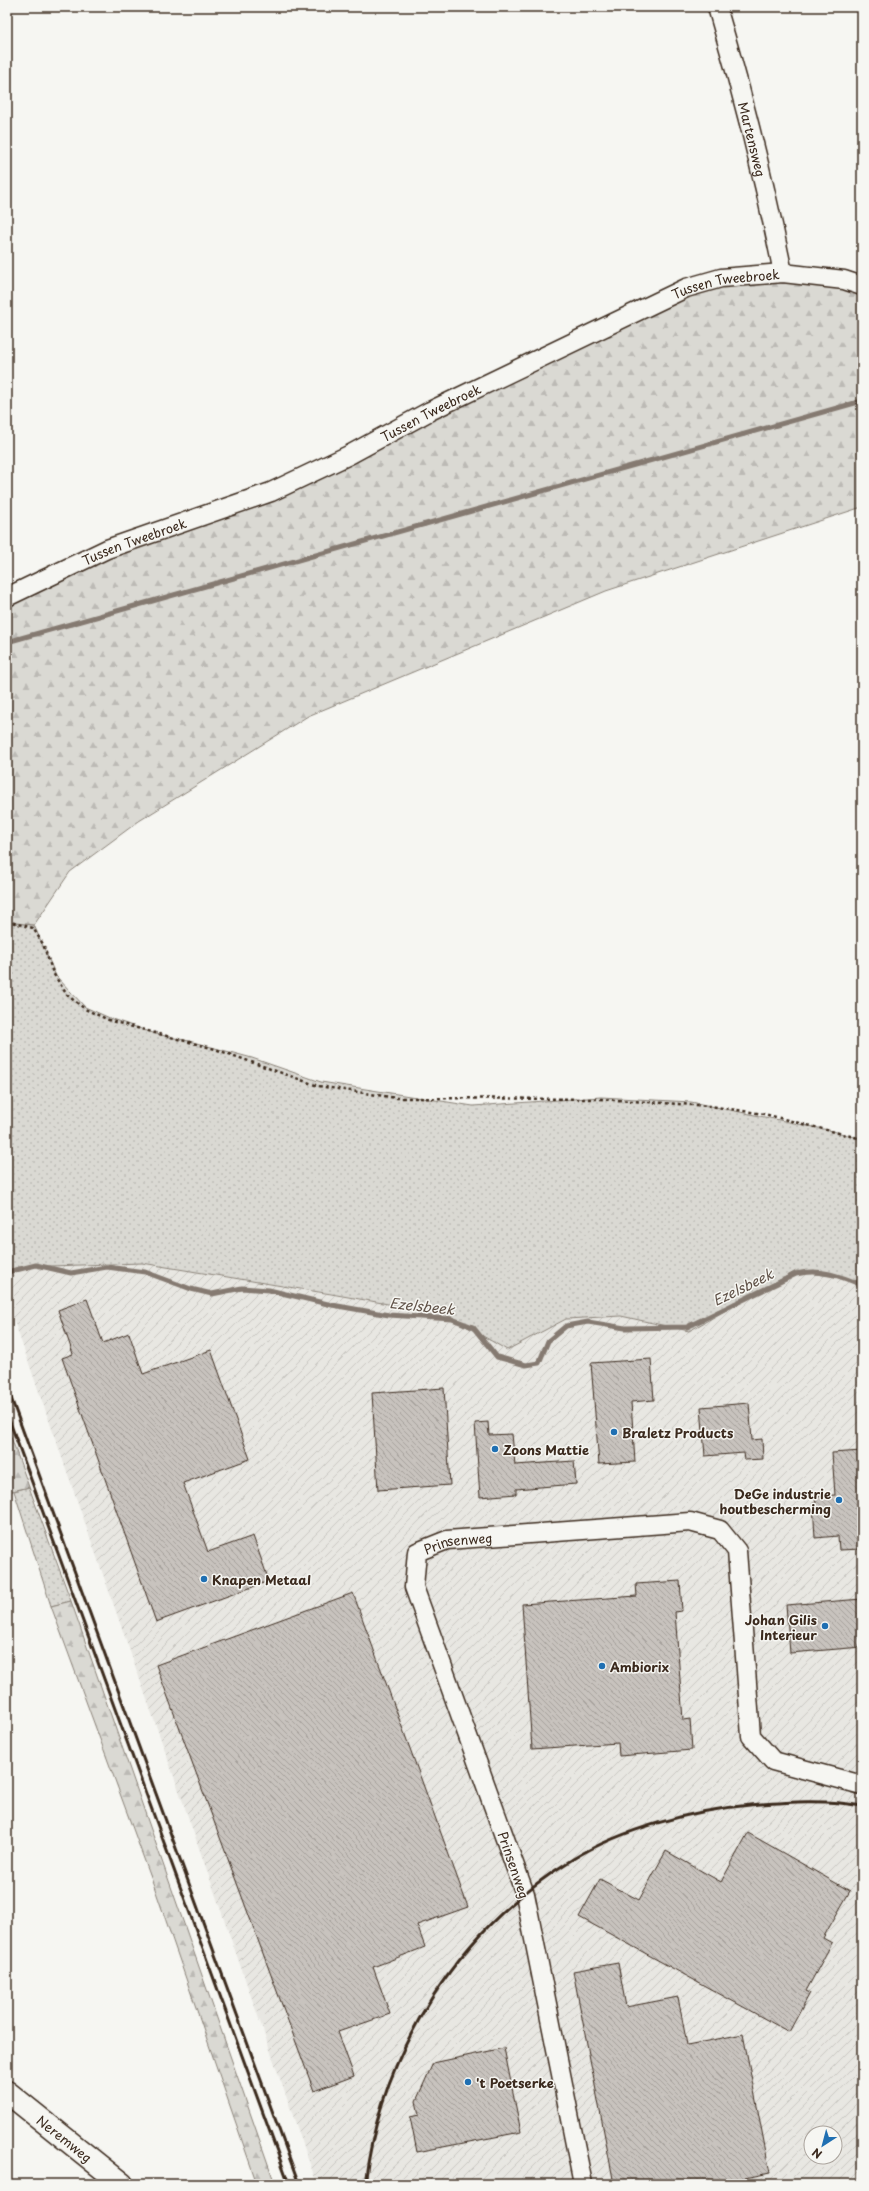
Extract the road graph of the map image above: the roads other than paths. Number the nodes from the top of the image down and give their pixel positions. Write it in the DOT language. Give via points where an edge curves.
graph roads {
  1 [pos="717,7"];
  2 [pos="783,273"];
  3 [pos="862,286"];
  4 [pos="7,597"];
  5 [pos="862,1785"];
  6 [pos="7,2092"];
  7 [pos="122,2184"];
  8 [pos="583,2184"];
  1 -- 2 [label="street, Martensweg" via="733,60"];
  2 -- 3 [label="street, Tussen Tweebroek" via="844,280"];
  2 -- 4 [label="street, Tussen Tweebroek" via="721,278 686,288 430,411 271,492 107,549"];
  5 -- 8 [label="street, Prinsenweg" via="773,1761 751,1736 737,1550 720,1530 690,1522 448,1540 417,1552 414,1587 525,1894"];
  6 -- 7 [label="street, Neremweg"];
}
